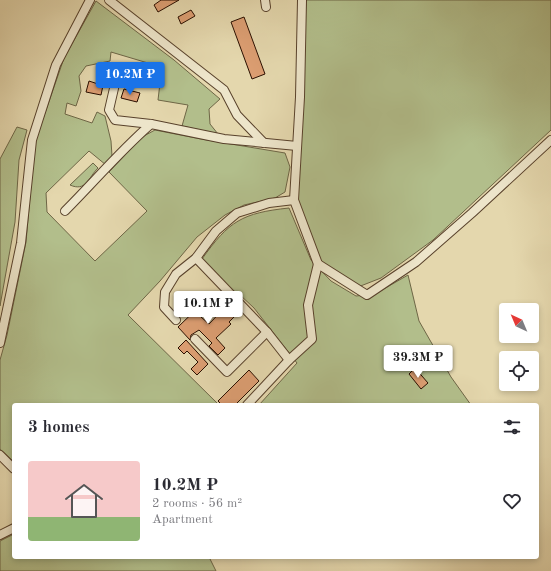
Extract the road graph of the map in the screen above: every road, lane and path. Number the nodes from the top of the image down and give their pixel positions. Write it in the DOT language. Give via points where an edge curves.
graph roads {
  1 [pos="90,0"];
  2 [pos="109,0"];
  3 [pos="302,0"];
  4 [pos="115,84"];
  5 [pos="151,124"];
  6 [pos="551,140"];
  7 [pos="264,143"];
  8 [pos="297,146"];
  9 [pos="294,200"];
  10 [pos="66,211"];
  11 [pos="196,258"];
  12 [pos="318,264"];
  13 [pos="176,320"];
  14 [pos="267,332"];
  15 [pos="195,339"];
  16 [pos="0,342"];
  17 [pos="289,360"];
  18 [pos="249,403"];
  19 [pos="0,455"];
  20 [pos="12,467"];
  21 [pos="12,529"];
  22 [pos="0,535"];
  1 -- 16 [label="street" via="56,65 32,140 21,243"];
  2 -- 7 [label="street" via="224,90 237,115"];
  3 -- 8 [label="street"];
  4 -- 5 [label="street" via="109,110 115,120"];
  5 -- 7 [label="street" via="224,139"];
  5 -- 10 [label="street"];
  6 -- 12 [label="street" via="416,262 367,295"];
  7 -- 8 [label="street"];
  8 -- 9 [label="street"];
  9 -- 11 [label="street" via="269,203 237,213 216,231"];
  9 -- 12 [label="street"];
  11 -- 13 [label="street" via="176,274 164,292 164,307"];
  11 -- 14 [label="street"];
  12 -- 17 [label="street" via="308,305 312,339"];
  14 -- 15 [label="street" via="227,372"];
  14 -- 17 [label="street"];
  17 -- 18 [label="street"];
  19 -- 20 [label="street"];
  21 -- 22 [label="street"];
}
